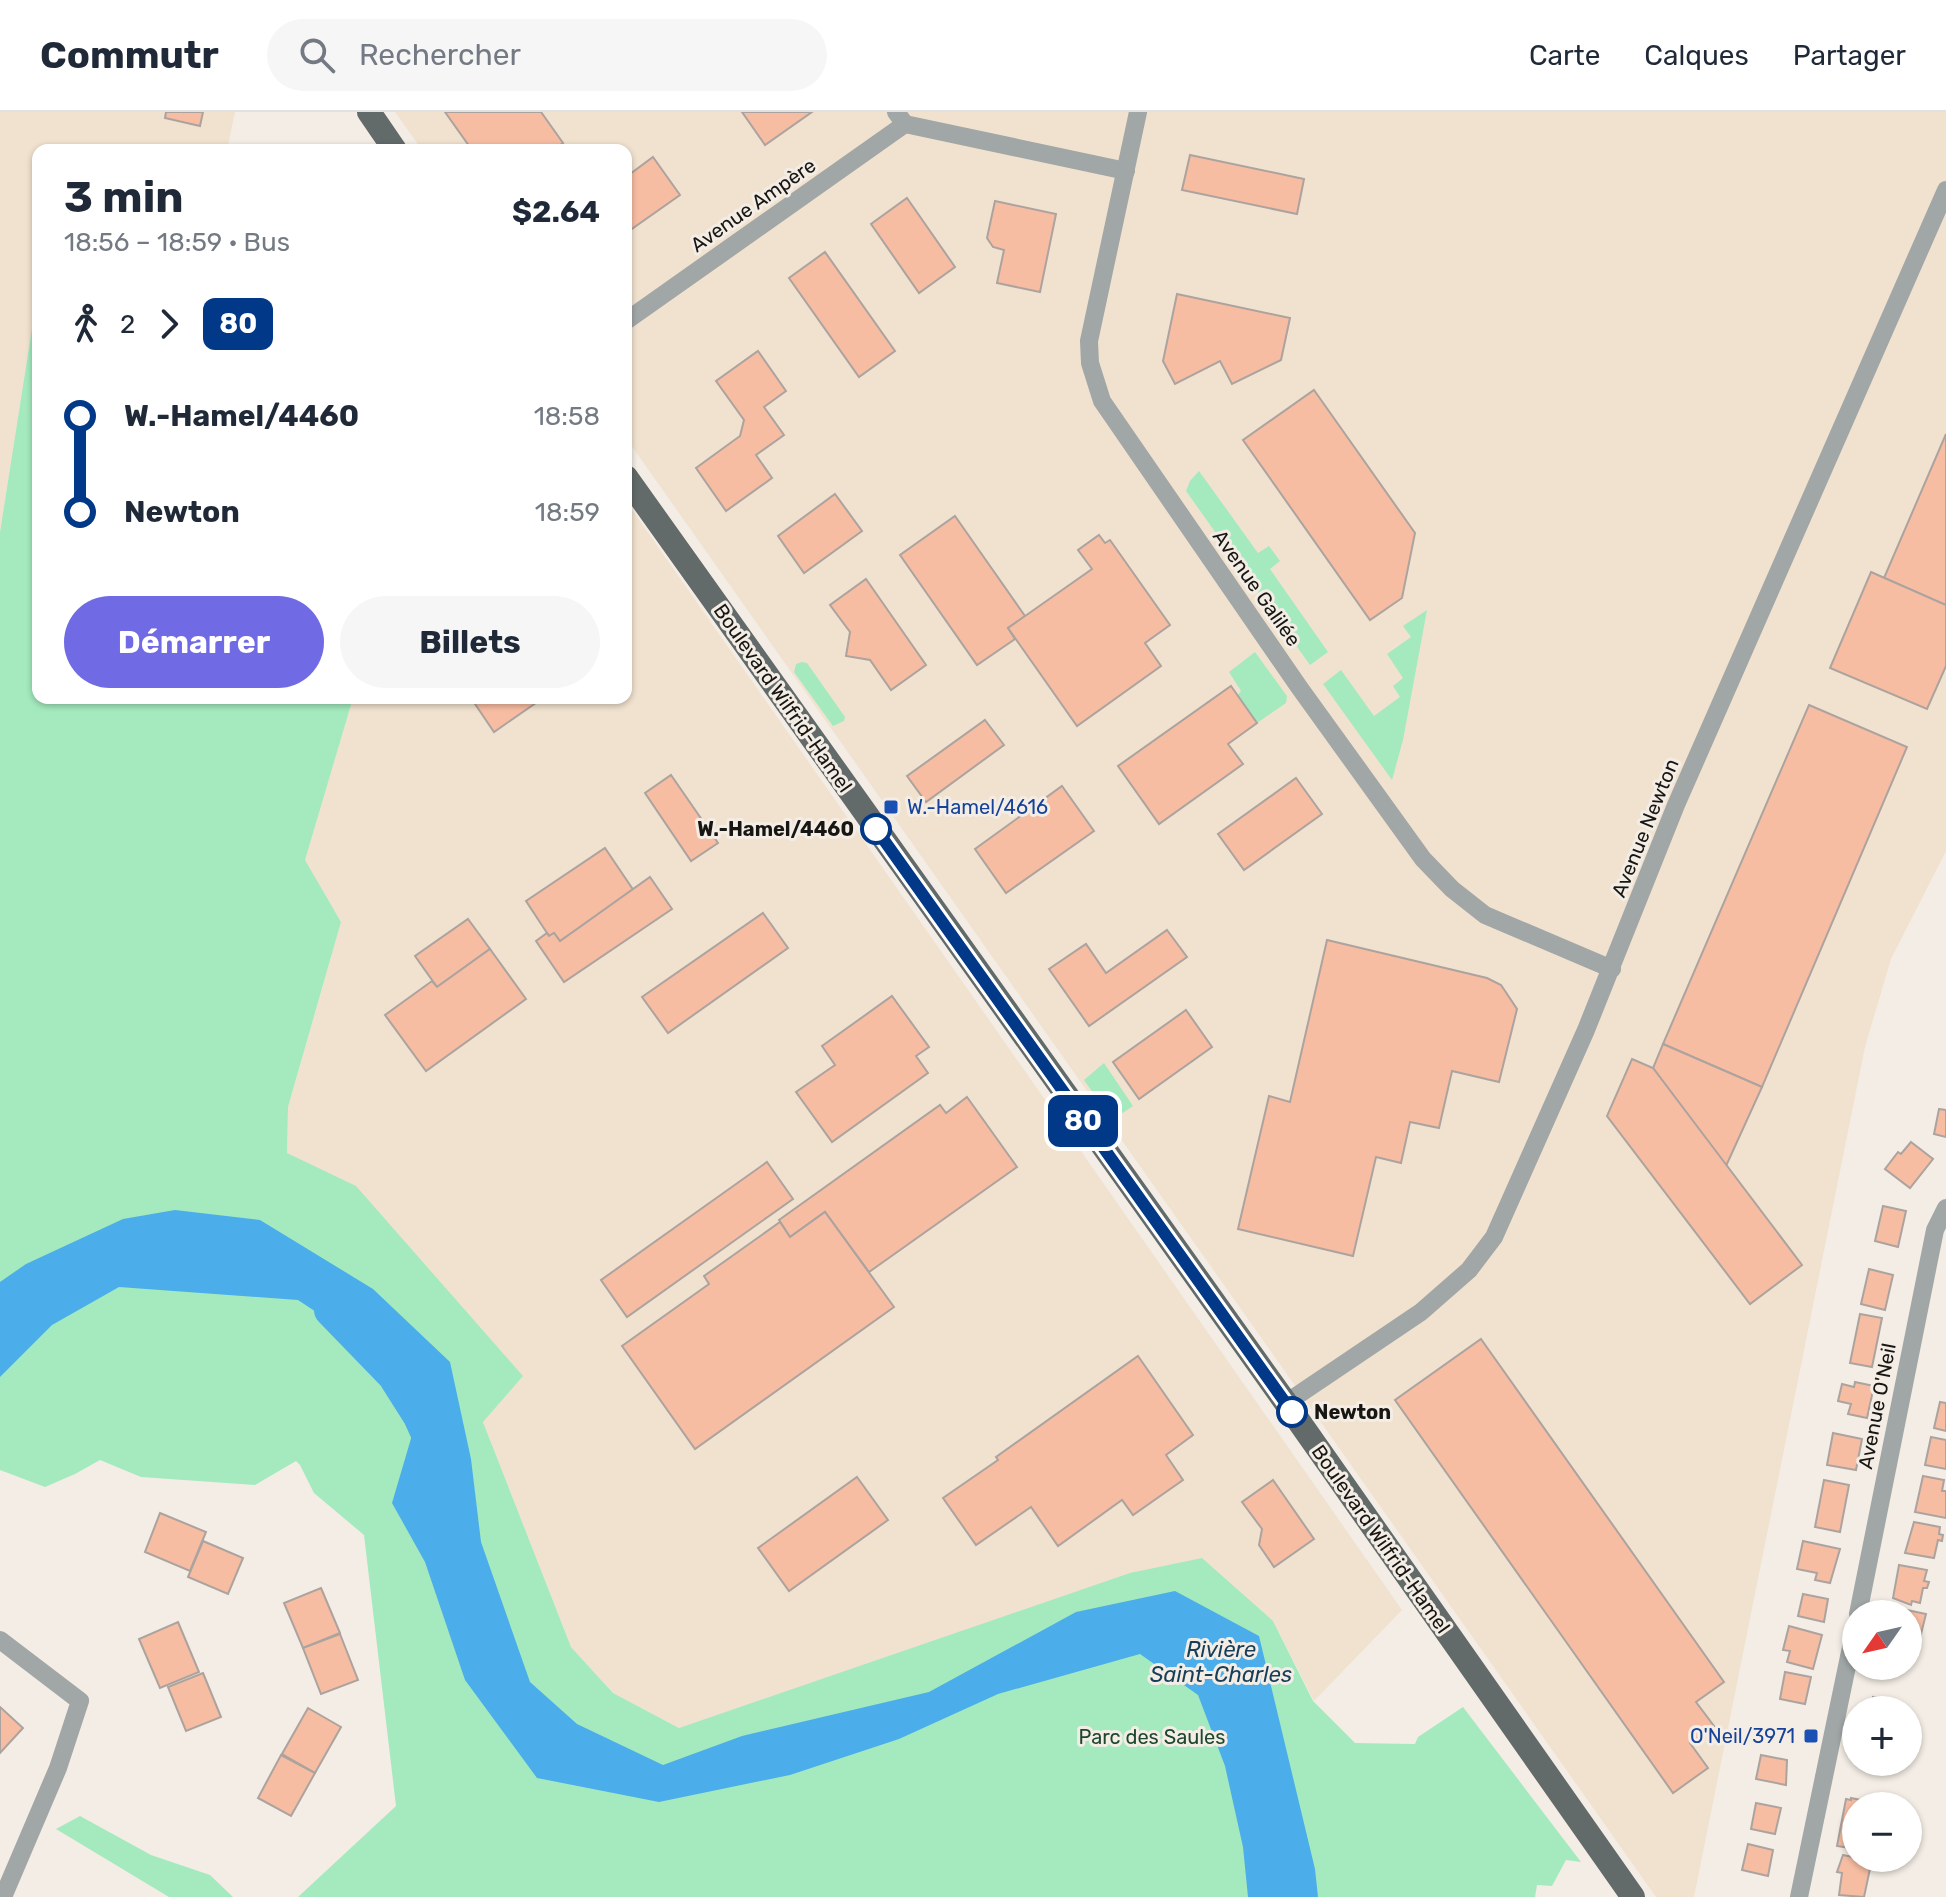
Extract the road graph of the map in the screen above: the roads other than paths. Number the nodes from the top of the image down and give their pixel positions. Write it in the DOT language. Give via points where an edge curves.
graph roads {
  1 [pos="369,112"];
  2 [pos="1138,112"];
  3 [pos="900,118"];
  4 [pos="391,144"];
  5 [pos="1126,171"];
  6 [pos="1946,190"];
  7 [pos="632,317"];
  8 [pos="632,485"];
  9 [pos="1612,969"];
  10 [pos="1946,1208"];
  11 [pos="1286,1403"];
  12 [pos="1861,1600"];
  13 [pos="0,1640"];
  14 [pos="1844,1680"];
  15 [pos="3,1897"];
  16 [pos="1633,1897"];
  17 [pos="1799,1897"];
  1 -- 4 [label="main road"];
  2 -- 5 [label="street, Avenue Galilée"];
  3 -- 5 [label="street"];
  3 -- 7 [label="street, Avenue Ampère"];
  5 -- 9 [label="street, Avenue Galilée" via="1089,341 1102,401 1423,859 1485,915"];
  6 -- 9 [label="street, Avenue Newton" via="1676,805"];
  8 -- 11 [label="main road, Boulevard Wilfrid-Hamel"];
  9 -- 11 [label="street, Avenue Newton" via="1494,1237 1469,1270 1421,1312"];
  10 -- 12 [label="street, Avenue O'Neil" via="1935,1230"];
  11 -- 16 [label="main road, Boulevard Wilfrid-Hamel"];
  13 -- 15 [label="street" via="80,1701 58,1768"];
  14 -- 17 [label="street"];
}
